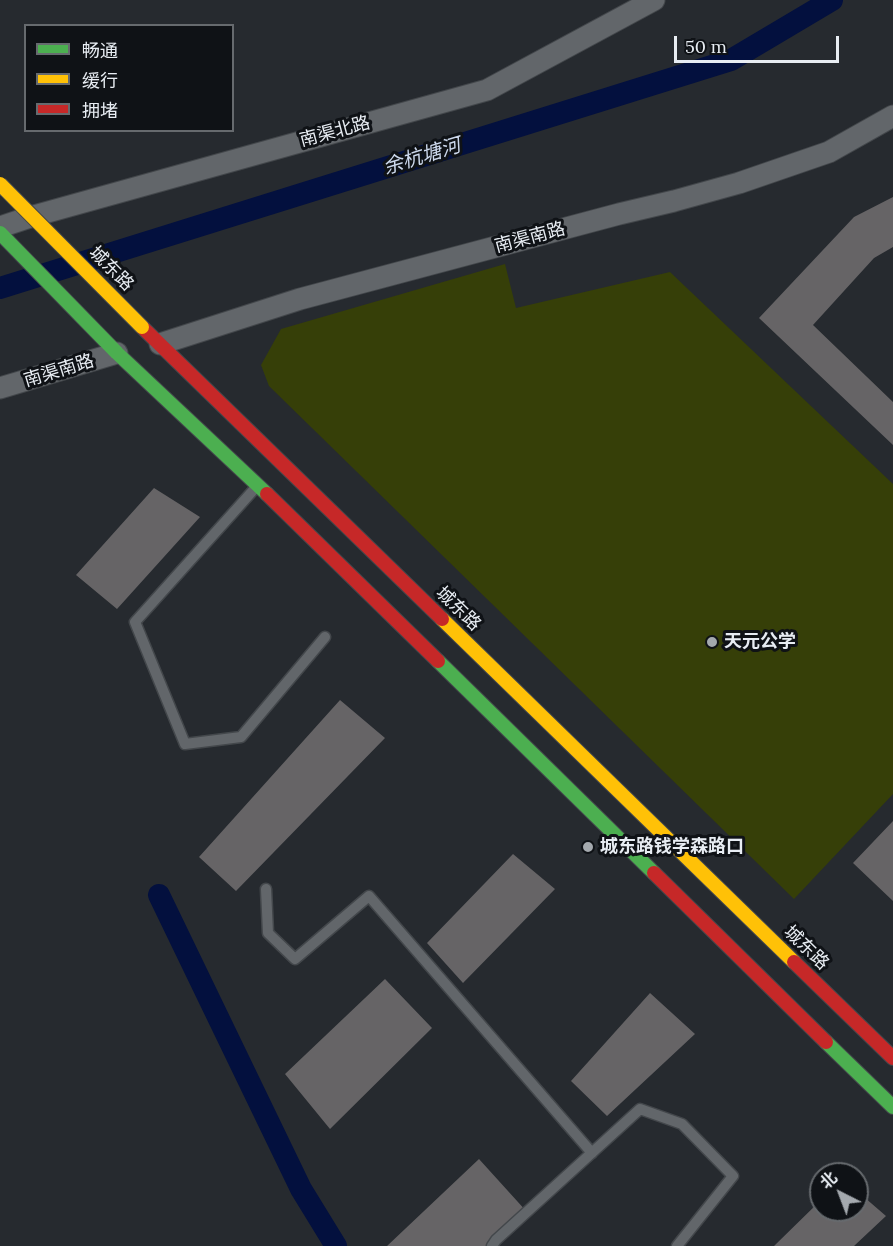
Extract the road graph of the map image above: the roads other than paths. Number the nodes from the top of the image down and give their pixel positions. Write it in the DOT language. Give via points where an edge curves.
graph roads {
  1 [pos="654,0"];
  2 [pos="893,116"];
  3 [pos="0,184"];
  4 [pos="0,227"];
  5 [pos="0,233"];
  6 [pos="160,344"];
  7 [pos="117,353"];
  8 [pos="0,388"];
  9 [pos="258,485"];
  10 [pos="325,637"];
  11 [pos="266,889"];
  12 [pos="893,1058"];
  13 [pos="893,1107"];
  14 [pos="592,1153"];
  15 [pos="492,1246"];
  16 [pos="677,1246"];
  1 -- 4 [label="street, 南渠北路" via="487,90"];
  2 -- 6 [label="street, 南渠南路" via="829,152 739,183 300,299"];
  3 -- 6 [label="street, 城东路, bridge"];
  5 -- 7 [label="street"];
  6 -- 12 [label="street, 城东路"];
  7 -- 8 [label="street, 南渠南路"];
  7 -- 9 [label="street"];
  9 -- 10 [label="lane" via="135,621 185,744 241,737"];
  9 -- 13 [label="street"];
  11 -- 14 [label="lane" via="268,933 295,959 369,896"];
  14 -- 15 [label="lane"];
  14 -- 16 [label="lane" via="640,1109 682,1125 733,1176"];
}
